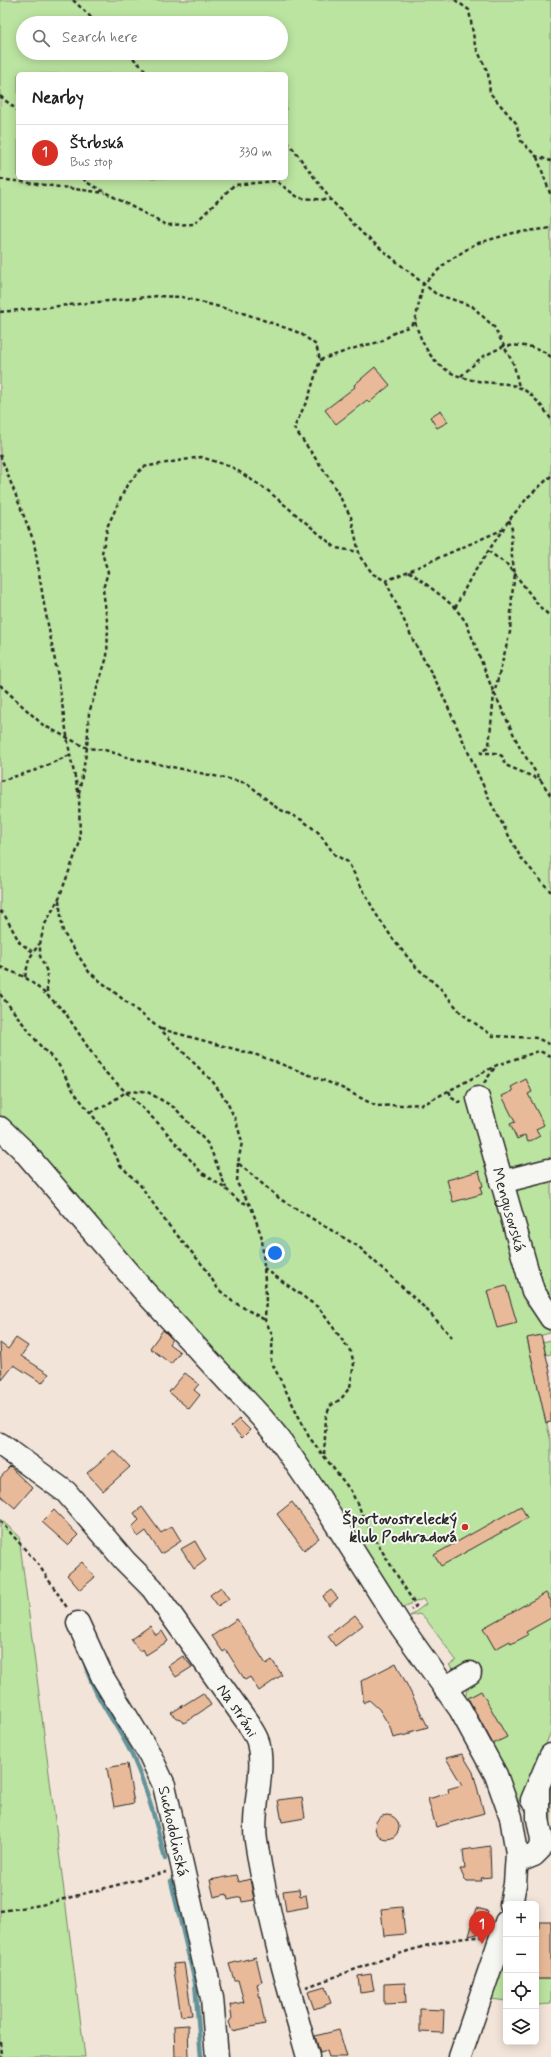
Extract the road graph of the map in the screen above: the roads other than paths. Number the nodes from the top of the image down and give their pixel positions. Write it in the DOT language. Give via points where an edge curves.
graph roads {
  1 [pos="471,1099"];
  2 [pos="0,1128"];
  3 [pos="549,1170"];
  4 [pos="502,1182"];
  5 [pos="551,1318"];
  6 [pos="0,1444"];
  7 [pos="78,1623"];
  8 [pos="470,1673"];
  9 [pos="445,1688"];
  10 [pos="551,1756"];
  11 [pos="532,1842"];
  12 [pos="512,1901"];
  13 [pos="503,1931"];
  14 [pos="217,2057"];
  15 [pos="308,2057"];
  16 [pos="460,2057"];
  1 -- 4 [label="street, Mengusovská"];
  2 -- 9 [label="street" via="22,1149 143,1290 280,1440 402,1628"];
  3 -- 4 [label="street"];
  4 -- 5 [label="street, Mengusovská" via="533,1291"];
  6 -- 15 [label="street, Na stráni" via="66,1492 125,1561 152,1588 248,1723 257,1740 261,1758 255,1839 262,1877"];
  7 -- 14 [label="street, Suchodolinská" via="103,1678 131,1722 164,1785 212,1998"];
  8 -- 9 [label="street"];
  9 -- 11 [label="street" via="460,1709"];
  10 -- 11 [label="street" via="538,1788"];
  11 -- 12 [label="street"];
  13 -- 16 [label="street"];
}
